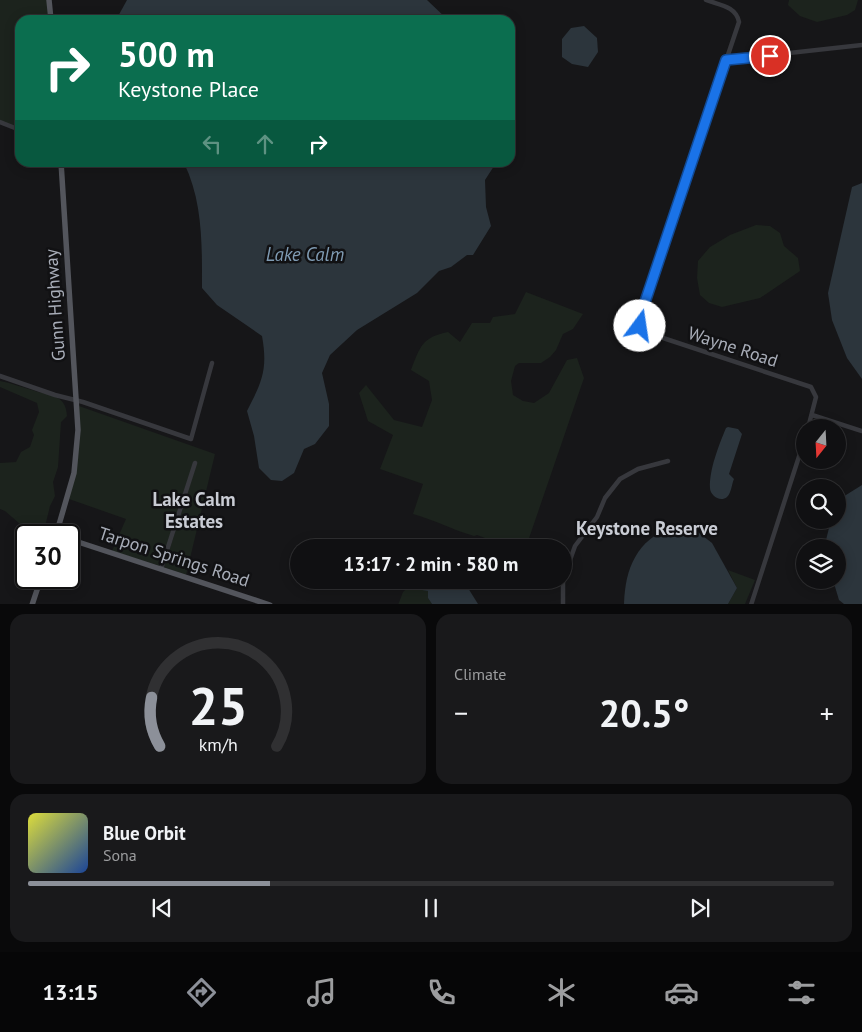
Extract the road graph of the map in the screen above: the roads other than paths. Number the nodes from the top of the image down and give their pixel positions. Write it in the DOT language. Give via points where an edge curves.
graph roads {
  1 [pos="49,0"];
  2 [pos="706,0"];
  3 [pos="50,15"];
  4 [pos="862,45"];
  5 [pos="726,60"];
  6 [pos="0,122"];
  7 [pos="15,128"];
  8 [pos="61,167"];
  9 [pos="212,363"];
  10 [pos="0,376"];
  11 [pos="76,400"];
  12 [pos="812,415"];
  13 [pos="811,419"];
  14 [pos="862,431"];
  15 [pos="668,461"];
  16 [pos="195,463"];
  17 [pos="796,466"];
  18 [pos="57,524"];
  19 [pos="80,543"];
  20 [pos="572,554"];
  21 [pos="161,569"];
  22 [pos="36,589"];
  23 [pos="563,589"];
  24 [pos="32,604"];
  25 [pos="270,604"];
  26 [pos="563,604"];
  27 [pos="751,604"];
  1 -- 3 [label="main road"];
  2 -- 5 [label="street, Wayne Road" via="734,10 738,15 739,22"];
  4 -- 5 [label="street"];
  5 -- 12 [label="street, Wayne Road" via="640,317 640,326 645,332 811,387 816,397"];
  6 -- 7 [label="street"];
  8 -- 11 [label="main road, Gunn Highway"];
  9 -- 11 [label="street" via="191,439"];
  10 -- 11 [label="street"];
  11 -- 18 [label="main road, Gunn Highway" via="76,446"];
  12 -- 13 [label="street, Wayne Road"];
  12 -- 14 [label="street"];
  15 -- 20 [label="street" via="638,469 620,479 604,498 597,517"];
  16 -- 21 [label="street"];
  17 -- 27 [label="street"];
  19 -- 21 [label="main road, Tarpon Springs Road"];
  21 -- 25 [label="main road, Tarpon Springs Road"];
  22 -- 24 [label="main road"];
  23 -- 26 [label="street"];
}
